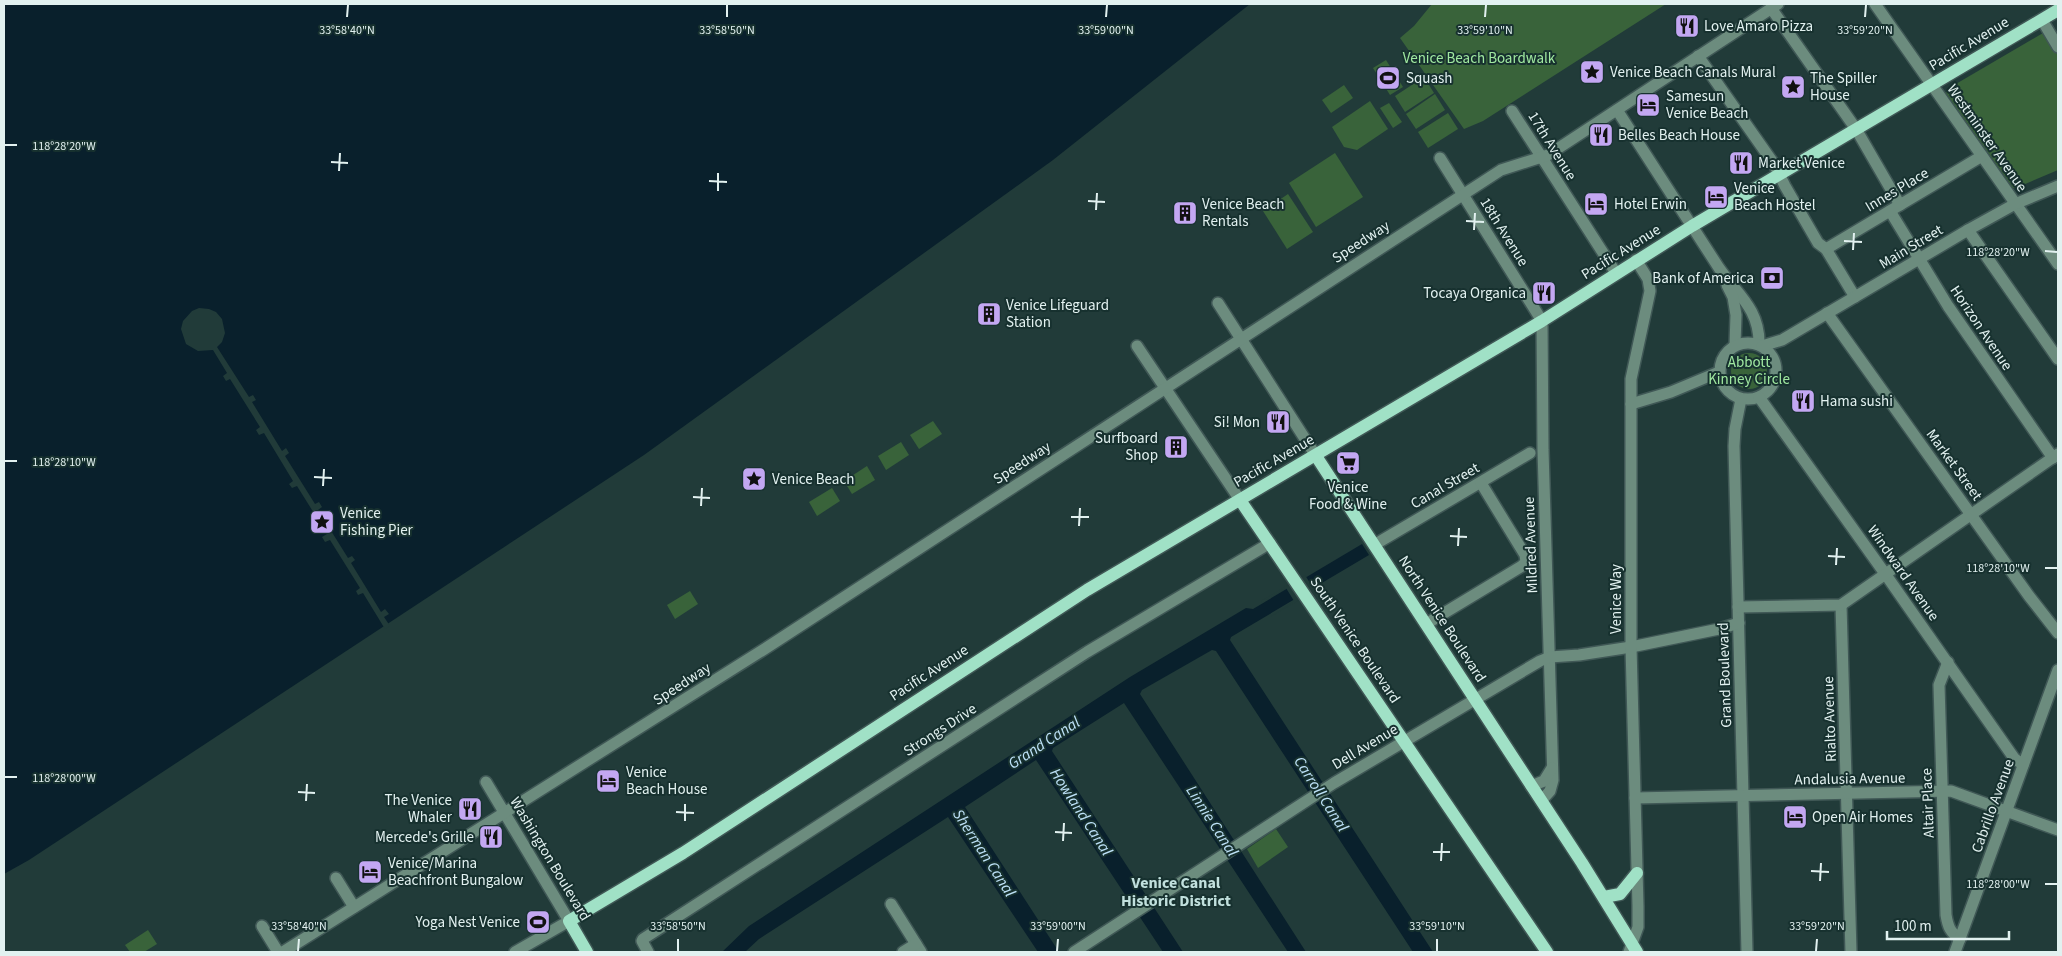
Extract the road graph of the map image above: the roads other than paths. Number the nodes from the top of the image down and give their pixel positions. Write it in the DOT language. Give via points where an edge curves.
graph roads {
  1 [pos="1875,4"];
  2 [pos="1774,6"];
  3 [pos="2058,10"];
  4 [pos="2042,20"];
  5 [pos="2058,47"];
  6 [pos="1698,56"];
  7 [pos="1932,85"];
  8 [pos="1617,110"];
  9 [pos="1512,111"];
  10 [pos="1856,129"];
  11 [pos="1982,156"];
  12 [pos="1440,158"];
  13 [pos="1540,158"];
  14 [pos="1779,175"];
  15 [pos="2058,186"];
  16 [pos="1463,194"];
  17 [pos="2016,204"];
  18 [pos="1895,208"];
  19 [pos="1692,226"];
  20 [pos="1968,230"];
  21 [pos="1826,249"];
  22 [pos="1918,259"];
  23 [pos="1636,260"];
  24 [pos="2058,264"];
  25 [pos="1616,273"];
  26 [pos="1727,280"];
  27 [pos="1855,297"];
  28 [pos="1218,303"];
  29 [pos="1827,313"];
  30 [pos="1542,321"];
  31 [pos="1240,339"];
  32 [pos="1782,340"];
  33 [pos="1735,345"];
  34 [pos="1761,345"];
  35 [pos="1137,346"];
  36 [pos="2058,359"];
  37 [pos="1775,364"];
  38 [pos="1719,372"];
  39 [pos="1166,387"];
  40 [pos="1759,397"];
  41 [pos="1741,398"];
  42 [pos="1631,404"];
  43 [pos="1530,453"];
  44 [pos="1316,456"];
  45 [pos="2056,456"];
  46 [pos="1481,483"];
  47 [pos="1240,500"];
  48 [pos="1972,515"];
  49 [pos="1270,543"];
  50 [pos="1374,545"];
  51 [pos="1886,575"];
  52 [pos="1841,605"];
  53 [pos="1738,607"];
  54 [pos="1739,623"];
  55 [pos="1426,624"];
  56 [pos="2058,633"];
  57 [pos="1631,647"];
  58 [pos="1550,657"];
  59 [pos="1948,662"];
  60 [pos="2058,670"];
  61 [pos="1474,699"];
  62 [pos="1402,742"];
  63 [pos="2023,766"];
  64 [pos="1552,768"];
  65 [pos="486,782"];
  66 [pos="1531,786"];
  67 [pos="1943,792"];
  68 [pos="1743,795"];
  69 [pos="1848,795"];
  70 [pos="1635,798"];
  71 [pos="1541,801"];
  72 [pos="2007,811"];
  73 [pos="504,813"];
  74 [pos="2058,830"];
  75 [pos="1637,873"];
  76 [pos="336,878"];
  77 [pos="1604,896"];
  78 [pos="891,904"];
  79 [pos="354,907"];
  80 [pos="569,921"];
  81 [pos="262,926"];
  82 [pos="1960,940"];
  83 [pos="919,948"];
  84 [pos="1633,949"];
  85 [pos="278,952"];
  86 [pos="283,952"];
  87 [pos="515,952"];
  88 [pos="587,952"];
  89 [pos="648,952"];
  90 [pos="903,952"];
  91 [pos="1074,952"];
  92 [pos="1546,952"];
  93 [pos="1747,952"];
  94 [pos="1851,952"];
  95 [pos="1955,952"];
  1 -- 7 [label="street, Westminster Avenue"];
  2 -- 6 [label="street, Speedway"];
  2 -- 10 [label="street, Horizon Avenue"];
  3 -- 4 [label="main road, Pacific Avenue"];
  4 -- 5 [label="street"];
  4 -- 7 [label="main road, Pacific Avenue"];
  6 -- 8 [label="street, Speedway"];
  6 -- 14 [label="street"];
  7 -- 10 [label="main road, Pacific Avenue"];
  7 -- 11 [label="street, Westminster Avenue"];
  8 -- 13 [label="street, Speedway"];
  8 -- 19 [label="street"];
  9 -- 13 [label="street, 17th Avenue"];
  10 -- 14 [label="main road, Pacific Avenue"];
  10 -- 18 [label="street, Horizon Avenue"];
  11 -- 17 [label="street, Westminster Avenue"];
  11 -- 18 [label="street, Innes Place"];
  12 -- 16 [label="street, 18th Avenue"];
  13 -- 16 [label="street, Speedway" via="1500,170"];
  13 -- 25 [label="street, 17th Avenue"];
  14 -- 19 [label="main road, Pacific Avenue"];
  14 -- 21 [label="street" via="1818,243"];
  15 -- 17 [label="street, Main Street"];
  16 -- 30 [label="street, 18th Avenue"];
  16 -- 31 [label="street, Speedway"];
  17 -- 20 [label="street, Main Street"];
  17 -- 24 [label="street, Westminster Avenue"];
  18 -- 21 [label="street, Innes Place"];
  18 -- 22 [label="street, Horizon Avenue"];
  19 -- 23 [label="main road, Pacific Avenue"];
  19 -- 26 [label="street"];
  20 -- 22 [label="street, Main Street"];
  20 -- 36 [label="street"];
  21 -- 27 [label="street"];
  22 -- 27 [label="street, Main Street"];
  22 -- 45 [label="street, Horizon Avenue"];
  23 -- 25 [label="main road, Pacific Avenue"];
  23 -- 42 [label="street, Venice Way" via="1648,280 1649,296 1632,372"];
  25 -- 30 [label="main road, Pacific Avenue"];
  26 -- 33 [label="street" via="1736,315"];
  26 -- 34 [label="street" via="1758,322"];
  27 -- 29 [label="street, Main Street"];
  28 -- 31 [label="street, North Venice Boulevard"];
  29 -- 32 [label="street, Main Street"];
  29 -- 48 [label="street, Market Street"];
  30 -- 44 [label="main road, Pacific Avenue"];
  30 -- 58 [label="street, Mildred Avenue"];
  31 -- 39 [label="street, Speedway"];
  31 -- 44 [label="street, North Venice Boulevard"];
  32 -- 34 [label="street, Main Street"];
  32 -- 37 [label="street"];
  33 -- 34 [label="street" via="1747,342"];
  33 -- 38 [label="street" via="1724,355"];
  34 -- 37 [label="street"];
  35 -- 39 [label="street, South Venice Boulevard"];
  37 -- 40 [label="street" via="1776,377"];
  38 -- 41 [label="street" via="1726,389"];
  38 -- 42 [label="street"];
  39 -- 47 [label="street, South Venice Boulevard"];
  39 -- 73 [label="street, Speedway" via="617,744"];
  40 -- 41 [label="street"];
  40 -- 51 [label="street, Windward Avenue"];
  41 -- 53 [label="street, Grand Boulevard" via="1734,446"];
  42 -- 57 [label="street, Venice Way"];
  43 -- 46 [label="street, Canal Street"];
  44 -- 47 [label="main road, Pacific Avenue"];
  44 -- 50 [label="main road, North Venice Boulevard"];
  45 -- 48 [label="street"];
  46 -- 50 [label="street, Canal Street"];
  46 -- 55 [label="street" via="1525,555 1526,562"];
  47 -- 49 [label="main road, South Venice Boulevard"];
  47 -- 80 [label="main road, Pacific Avenue" via="1087,590 683,853"];
  48 -- 51 [label="street"];
  48 -- 56 [label="street, Market Street"];
  49 -- 62 [label="main road, South Venice Boulevard"];
  49 -- 89 [label="street, Strongs Drive" via="1087,652 643,939"];
  50 -- 55 [label="main road, North Venice Boulevard"];
  51 -- 52 [label="street"];
  51 -- 59 [label="street, Windward Avenue"];
  52 -- 53 [label="street"];
  52 -- 69 [label="street, Rialto Avenue"];
  53 -- 54 [label="street, Grand Boulevard"];
  54 -- 57 [label="street"];
  54 -- 68 [label="street, Grand Boulevard"];
  55 -- 61 [label="main road, North Venice Boulevard"];
  57 -- 58 [label="street"];
  57 -- 70 [label="street, Venice Way"];
  58 -- 61 [label="street, Dell Avenue"];
  58 -- 64 [label="street, Mildred Avenue"];
  59 -- 63 [label="street, Windward Avenue" via="2014,758"];
  59 -- 67 [label="street, Altair Place" via="1939,685"];
  60 -- 63 [label="street, Cabrillo Avenue"];
  61 -- 62 [label="street, Dell Avenue"];
  61 -- 66 [label="main road, North Venice Boulevard"];
  62 -- 91 [label="street, Dell Avenue"];
  62 -- 92 [label="main road, South Venice Boulevard"];
  63 -- 72 [label="street, Cabrillo Avenue"];
  64 -- 66 [label="street" via="1544,781"];
  64 -- 71 [label="street, Mildred Avenue" via="1552,786"];
  65 -- 73 [label="street, Washington Boulevard"];
  66 -- 71 [label="main road, North Venice Boulevard"];
  67 -- 69 [label="street, Andalusia Avenue"];
  67 -- 72 [label="street, Andalusia Avenue" via="1958,792"];
  67 -- 82 [label="street, Altair Place" via="1947,926"];
  68 -- 69 [label="street, Andalusia Avenue"];
  68 -- 70 [label="street, Andalusia Avenue"];
  68 -- 93 [label="street, Grand Boulevard"];
  69 -- 94 [label="street, Rialto Avenue"];
  70 -- 75 [label="street, Venice Way"];
  71 -- 77 [label="main road, North Venice Boulevard"];
  72 -- 74 [label="street, Andalusia Avenue"];
  72 -- 82 [label="street, Cabrillo Avenue"];
  73 -- 79 [label="street, Speedway"];
  73 -- 80 [label="street, Washington Boulevard"];
  75 -- 77 [label="main road" via="1620,894"];
  75 -- 84 [label="street, Venice Way" via="1638,927"];
  76 -- 79 [label="street"];
  77 -- 84 [label="main road, North Venice Boulevard"];
  78 -- 83 [label="street"];
  79 -- 86 [label="street, Speedway"];
  80 -- 87 [label="street, Pacific Avenue"];
  80 -- 88 [label="main road, Washington Boulevard"];
  81 -- 85 [label="street"];
  82 -- 95 [label="street, Cabrillo Avenue"];
  83 -- 90 [label="street"];
}
